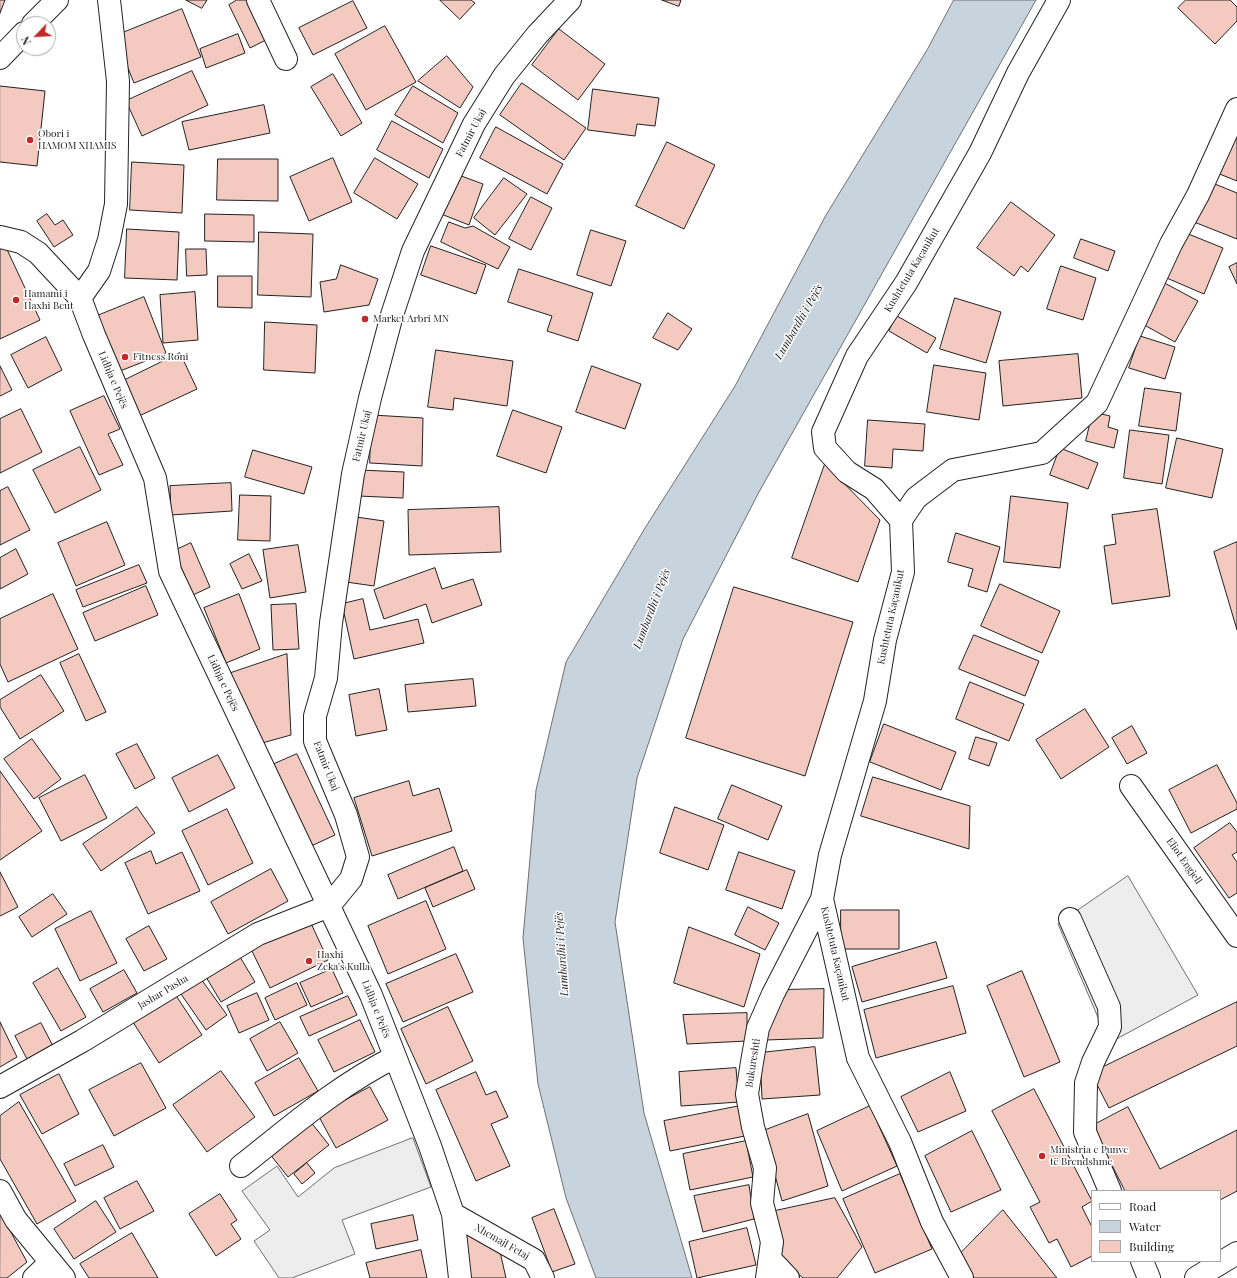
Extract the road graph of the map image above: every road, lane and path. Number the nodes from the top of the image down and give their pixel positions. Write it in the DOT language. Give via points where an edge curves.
graph roads {
  1 [pos="57,0"];
  2 [pos="109,0"];
  3 [pos="258,0"];
  4 [pos="570,0"];
  5 [pos="1059,0"];
  6 [pos="41,16"];
  7 [pos="16,42"];
  8 [pos="0,58"];
  9 [pos="286,58"];
  10 [pos="1237,109"];
  11 [pos="0,237"];
  12 [pos="80,298"];
  13 [pos="901,520"];
  14 [pos="1131,786"];
  15 [pos="822,899"];
  16 [pos="329,906"];
  17 [pos="1070,919"];
  18 [pos="1237,936"];
  19 [pos="395,1057"];
  20 [pos="0,1087"];
  21 [pos="241,1166"];
  22 [pos="1110,1190"];
  23 [pos="0,1191"];
  24 [pos="453,1214"];
  25 [pos="1237,1253"];
  26 [pos="1142,1262"];
  27 [pos="768,1268"];
  28 [pos="58,1270"];
  29 [pos="34,1278"];
  30 [pos="460,1278"];
  31 [pos="542,1278"];
  32 [pos="788,1278"];
  33 [pos="962,1278"];
  34 [pos="1149,1278"];
  35 [pos="1196,1278"];
  1 -- 6 [label="street"];
  2 -- 12 [label="street" via="118,81 116,204 109,240 99,271"];
  3 -- 9 [label="street"];
  4 -- 16 [label="street, Fatmir Ukaj" via="504,76 474,124 414,251 392,315 353,474 331,623 326,678 316,716 314,741 346,815 358,857 351,879"];
  5 -- 13 [label="street, Kushtetuta Kaçanikut" via="1018,73 980,153 906,283 857,356 823,432 825,448 847,472 874,489"];
  7 -- 8 [label="street"];
  10 -- 13 [label="street" via="1097,403 1042,453 953,470 916,498"];
  11 -- 12 [label="street" via="21,242 38,253"];
  12 -- 16 [label="street, Lidhja e Pejës" via="155,478 170,571"];
  13 -- 15 [label="street, Kushtetuta Kaçanikut" via="903,572 885,640 875,701 830,856"];
  14 -- 18 [label="street, Eliot Engjell"];
  15 -- 27 [label="street, Bukureshti" via="758,1028 747,1094 765,1168 762,1204 772,1242"];
  15 -- 33 [label="street, Kushtetuta Kaçanikut" via="858,1058 900,1142 932,1222"];
  16 -- 19 [label="street, Lidhja e Pejës" via="371,995"];
  16 -- 20 [label="street, Jashar Pasha" via="258,934 82,1041"];
  17 -- 22 [label="street" via="1109,1007 1110,1027 1086,1083 1085,1132"];
  19 -- 21 [label="street" via="329,1096"];
  19 -- 24 [label="street, Lidhja e Pejës" via="424,1152"];
  23 -- 28 [label="street" via="16,1220"];
  24 -- 30 [label="street, Lidhja e Pejës"];
  24 -- 31 [label="street, Xhemajl Fetaj" via="534,1260"];
  25 -- 35 [label="street"];
  26 -- 34 [label="street"];
  27 -- 32 [label="street, Bukureshti"];
  28 -- 29 [label="street"];
}
